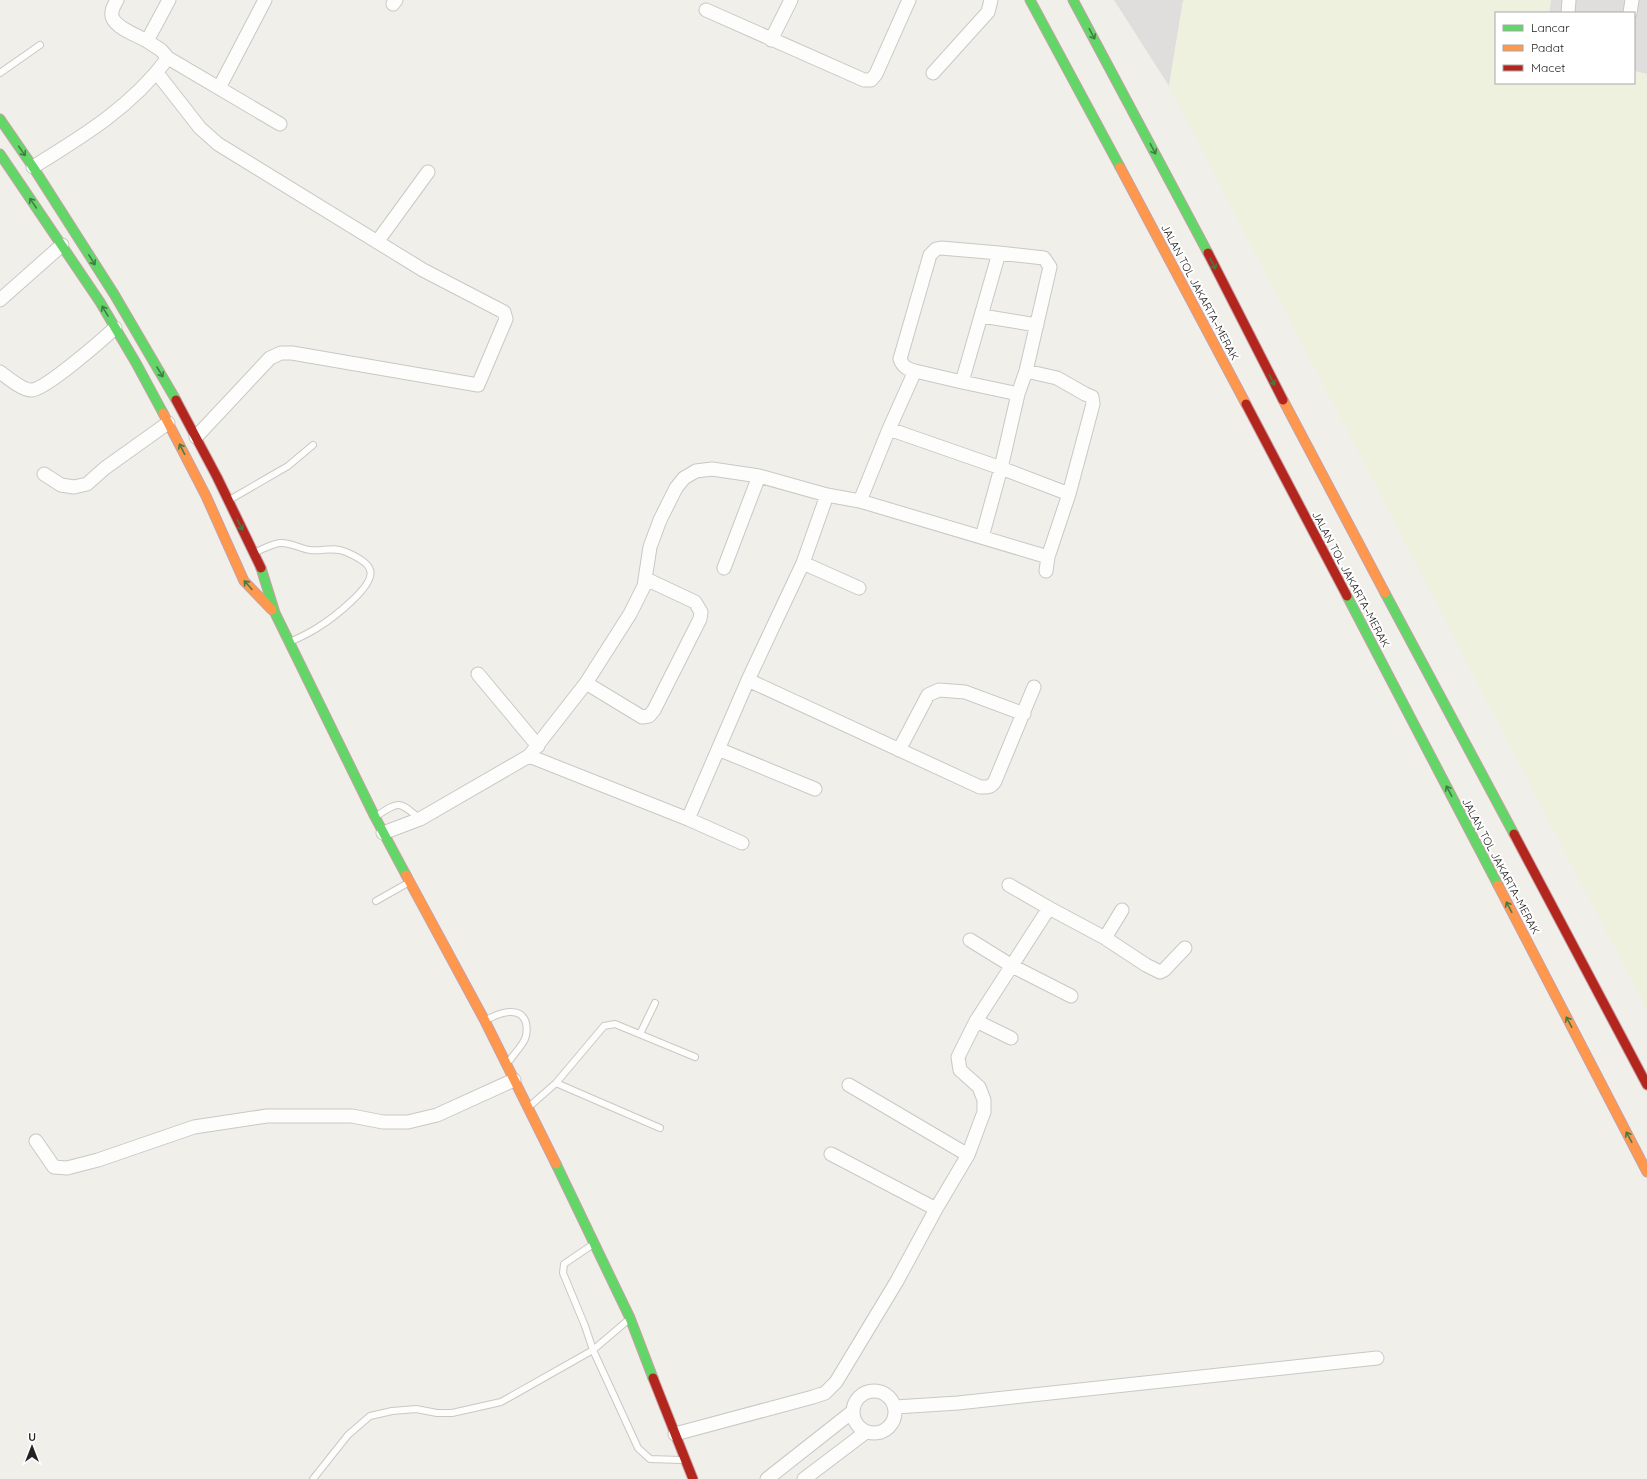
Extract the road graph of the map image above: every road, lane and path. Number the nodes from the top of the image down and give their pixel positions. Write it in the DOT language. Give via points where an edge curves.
graph roads {
  1 [pos="117,0"];
  2 [pos="169,0"];
  3 [pos="266,0"];
  4 [pos="791,0"];
  5 [pos="910,0"];
  6 [pos="991,0"];
  7 [pos="1030,0"];
  8 [pos="1073,0"];
  9 [pos="1569,0"];
  10 [pos="1632,0"];
  11 [pos="706,10"];
  12 [pos="1568,12"];
  13 [pos="1630,12"];
  14 [pos="771,40"];
  15 [pos="147,41"];
  16 [pos="40,46"];
  17 [pos="168,58"];
  18 [pos="0,73"];
  19 [pos="157,73"];
  20 [pos="933,73"];
  21 [pos="219,88"];
  22 [pos="0,119"];
  23 [pos="280,124"];
  24 [pos="0,154"];
  25 [pos="33,167"];
  26 [pos="428,172"];
  27 [pos="377,242"];
  28 [pos="62,245"];
  29 [pos="999,253"];
  30 [pos="0,300"];
  31 [pos="982,316"];
  32 [pos="1037,325"];
  33 [pos="115,328"];
  34 [pos="915,371"];
  35 [pos="1026,371"];
  36 [pos="0,372"];
  37 [pos="962,382"];
  38 [pos="1018,394"];
  39 [pos="168,423"];
  40 [pos="889,429"];
  41 [pos="196,437"];
  42 [pos="313,445"];
  43 [pos="1001,468"];
  44 [pos="44,474"];
  45 [pos="759,476"];
  46 [pos="1069,494"];
  47 [pos="827,495"];
  48 [pos="228,501"];
  49 [pos="860,501"];
  50 [pos="982,537"];
  51 [pos="254,553"];
  52 [pos="1048,557"];
  53 [pos="802,563"];
  54 [pos="724,568"];
  55 [pos="1046,571"];
  56 [pos="646,579"];
  57 [pos="859,588"];
  58 [pos="275,612"];
  59 [pos="290,643"];
  60 [pos="478,674"];
  61 [pos="748,680"];
  62 [pos="586,683"];
  63 [pos="1034,687"];
  64 [pos="1024,714"];
  65 [pos="538,746"];
  66 [pos="718,749"];
  67 [pos="899,750"];
  68 [pos="529,756"];
  69 [pos="816,789"];
  70 [pos="375,818"];
  71 [pos="420,819"];
  72 [pos="688,819"];
  73 [pos="383,834"];
  74 [pos="742,843"];
  75 [pos="409,882"];
  76 [pos="1009,885"];
  77 [pos="376,901"];
  78 [pos="1049,908"];
  79 [pos="1122,910"];
  80 [pos="1106,938"];
  81 [pos="970,940"];
  82 [pos="1185,948"];
  83 [pos="1012,966"];
  84 [pos="1071,996"];
  85 [pos="655,1003"];
  86 [pos="485,1021"];
  87 [pos="976,1021"];
  88 [pos="640,1034"];
  89 [pos="1011,1038"];
  90 [pos="695,1056"];
  91 [pos="506,1064"];
  92 [pos="514,1080"];
  93 [pos="556,1083"];
  94 [pos="849,1085"];
  95 [pos="1647,1086"];
  96 [pos="528,1108"];
  97 [pos="660,1128"];
  98 [pos="36,1141"];
  99 [pos="831,1154"];
  100 [pos="968,1155"];
  101 [pos="1647,1172"];
  102 [pos="936,1209"];
  103 [pos="594,1243"];
  104 [pos="630,1318"];
  105 [pos="594,1350"];
  106 [pos="1377,1358"];
  107 [pos="895,1407"];
  108 [pos="852,1412"];
  109 [pos="866,1432"];
  110 [pos="675,1434"];
  111 [pos="686,1460"];
  112 [pos="313,1479"];
  113 [pos="693,1479"];
  114 [pos="767,1479"];
  115 [pos="804,1479"];
  1 -- 15 [label="street" via="112,12 113,20 117,25"];
  2 -- 15 [label="street"];
  3 -- 21 [label="street"];
  4 -- 14 [label="street"];
  5 -- 14 [label="street" via="871,80 854,77"];
  6 -- 20 [label="street" via="988,12"];
  101 -- 7 [label="highway, JALAN TOL JAKARTA–MERAK, one-way" via="1243,397"];
  8 -- 95 [label="highway, JALAN TOL JAKARTA–MERAK, one-way"];
  9 -- 12 [label="street"];
  10 -- 13 [label="street"];
  11 -- 14 [label="street"];
  15 -- 17 [label="street"];
  16 -- 18 [label="lane"];
  17 -- 19 [label="street"];
  17 -- 21 [label="street"];
  19 -- 25 [label="street" via="122,108 84,136"];
  19 -- 27 [label="street" via="200,128 218,144"];
  21 -- 23 [label="street"];
  22 -- 25 [label="highway, one-way"];
  28 -- 24 [label="highway, one-way"];
  25 -- 41 [label="highway, one-way" via="114,294"];
  26 -- 27 [label="street"];
  27 -- 41 [label="street" via="423,270 504,312 506,319 478,384 281,353 270,358"];
  28 -- 30 [label="street"];
  33 -- 28 [label="highway, one-way"];
  29 -- 31 [label="street"];
  29 -- 32 [label="street" via="1044,258 1050,267"];
  29 -- 34 [label="street" via="941,248 930,255 900,360 902,366"];
  31 -- 32 [label="street"];
  31 -- 37 [label="street"];
  32 -- 35 [label="street"];
  33 -- 36 [label="street" via="40,387 24,389"];
  33 -- 39 [label="highway"];
  34 -- 37 [label="street"];
  34 -- 40 [label="street"];
  35 -- 38 [label="street"];
  35 -- 46 [label="street" via="1057,378 1092,397 1093,404"];
  37 -- 38 [label="street"];
  38 -- 43 [label="street"];
  39 -- 44 [label="street" via="87,484 74,487 60,485"];
  58 -- 39 [label="highway, one-way" via="244,581 206,496"];
  40 -- 43 [label="street"];
  40 -- 49 [label="street"];
  41 -- 48 [label="highway"];
  42 -- 48 [label="lane" via="288,466"];
  43 -- 46 [label="street"];
  43 -- 50 [label="street"];
  45 -- 47 [label="street"];
  45 -- 54 [label="street"];
  45 -- 56 [label="street" via="712,468 696,471 684,478 660,520 650,547"];
  46 -- 52 [label="street"];
  47 -- 49 [label="street"];
  47 -- 53 [label="street"];
  48 -- 51 [label="highway, one-way"];
  49 -- 50 [label="street"];
  50 -- 52 [label="street"];
  51 -- 58 [label="highway"];
  51 -- 59 [label="lane" via="282,542 312,550 329,548 345,551 370,569 371,578 365,587 342,609 317,628"];
  52 -- 55 [label="street"];
  53 -- 57 [label="street"];
  53 -- 61 [label="street"];
  56 -- 62 [label="street" via="630,614"];
  56 -- 62 [label="street" via="695,602 701,612 700,619 654,710 649,716 642,717"];
  58 -- 59 [label="highway"];
  59 -- 70 [label="highway"];
  60 -- 65 [label="street"];
  61 -- 66 [label="street"];
  61 -- 67 [label="street"];
  62 -- 65 [label="street"];
  63 -- 64 [label="street"];
  64 -- 67 [label="street" via="965,692 939,690 928,695"];
  64 -- 67 [label="street" via="995,781 988,788 980,787"];
  65 -- 68 [label="street"];
  66 -- 69 [label="street"];
  66 -- 72 [label="street"];
  68 -- 71 [label="street"];
  68 -- 72 [label="street"];
  70 -- 71 [label="lane" via="397,804 405,806"];
  70 -- 73 [label="highway"];
  71 -- 73 [label="street"];
  72 -- 74 [label="street"];
  73 -- 75 [label="highway"];
  75 -- 77 [label="lane"];
  75 -- 86 [label="highway"];
  76 -- 78 [label="street"];
  78 -- 80 [label="street"];
  78 -- 83 [label="street"];
  79 -- 80 [label="street"];
  80 -- 82 [label="street" via="1160,972"];
  81 -- 83 [label="street"];
  83 -- 84 [label="street"];
  83 -- 87 [label="street"];
  85 -- 88 [label="lane"];
  86 -- 91 [label="highway"];
  86 -- 91 [label="lane" via="508,1012 519,1014 525,1020 525,1038"];
  87 -- 89 [label="street"];
  87 -- 100 [label="street" via="958,1056 960,1070 979,1087 984,1100 984,1112"];
  88 -- 90 [label="lane"];
  88 -- 93 [label="lane" via="615,1024 604,1026"];
  91 -- 92 [label="highway"];
  92 -- 96 [label="highway"];
  92 -- 98 [label="street" via="437,1115 408,1122 383,1122 352,1116 267,1116 194,1127 67,1168 54,1167"];
  93 -- 96 [label="lane"];
  93 -- 97 [label="lane"];
  94 -- 100 [label="street"];
  96 -- 103 [label="highway"];
  99 -- 102 [label="street"];
  100 -- 102 [label="street"];
  102 -- 110 [label="street" via="836,1382 824,1392 797,1403"];
  103 -- 104 [label="highway"];
  103 -- 105 [label="lane" via="564,1264 563,1273"];
  104 -- 105 [label="lane"];
  104 -- 110 [label="highway"];
  105 -- 111 [label="lane" via="638,1448 650,1459"];
  105 -- 112 [label="lane" via="501,1402 452,1414 416,1409 370,1416 348,1435"];
  106 -- 107 [label="street" via="958,1403"];
  107 -- 108 [label="street" via="886,1394 871,1390 857,1398"];
  107 -- 109 [label="street" via="893,1422 881,1433"];
  108 -- 109 [label="street" via="856,1424"];
  108 -- 114 [label="street"];
  109 -- 115 [label="street"];
  110 -- 111 [label="highway"];
  111 -- 113 [label="highway"];
}
